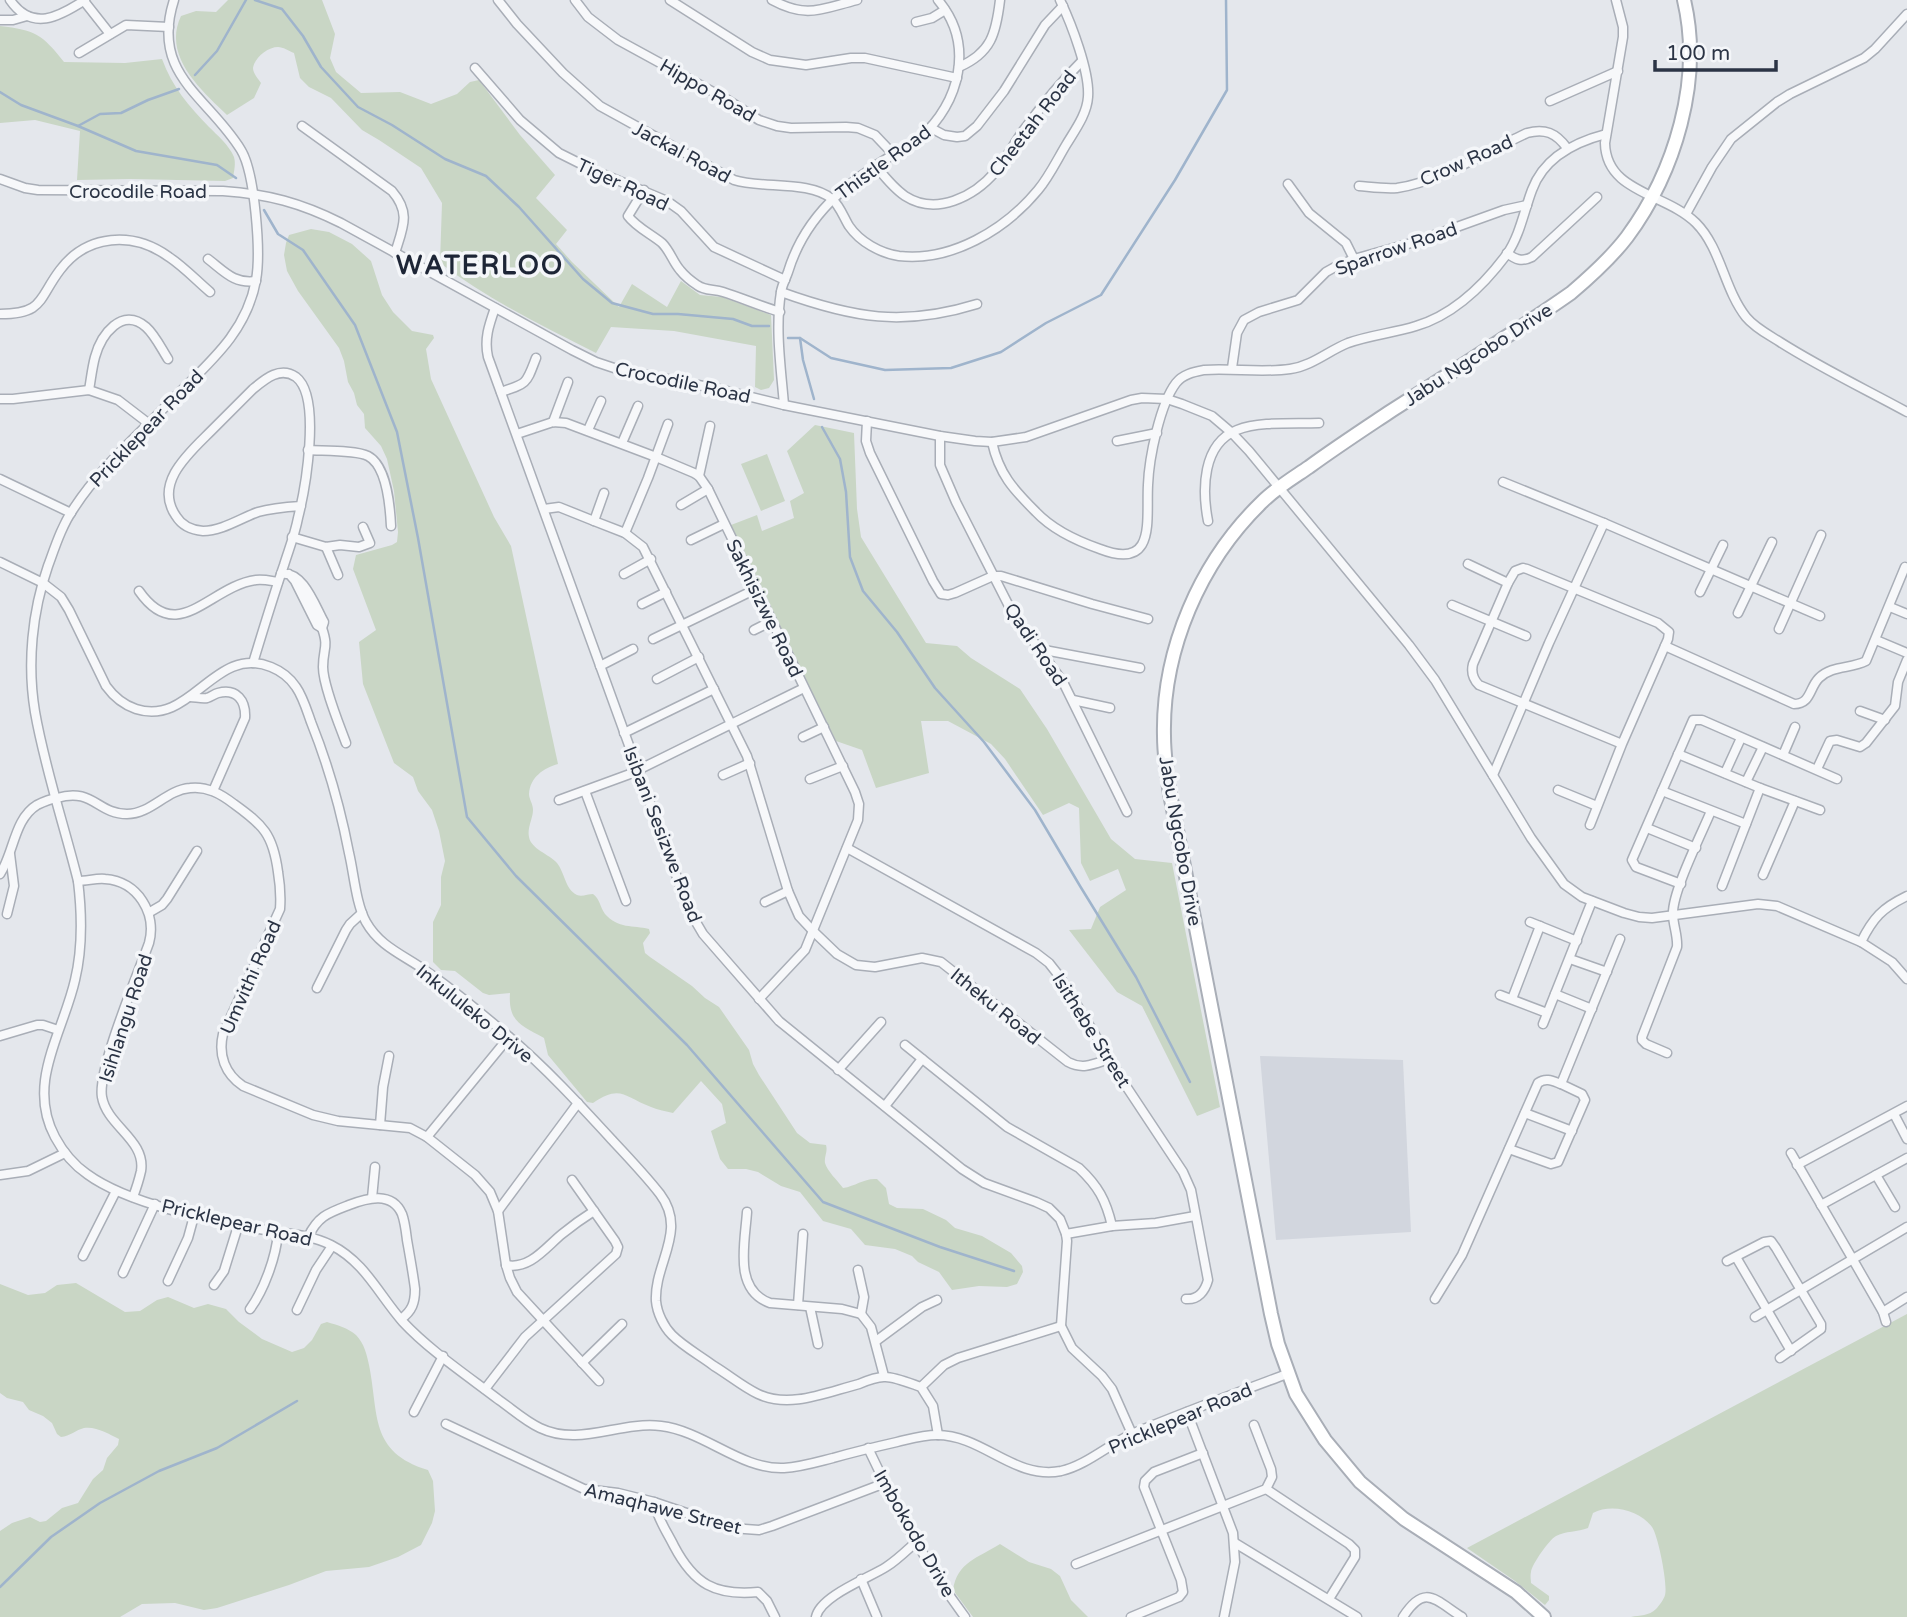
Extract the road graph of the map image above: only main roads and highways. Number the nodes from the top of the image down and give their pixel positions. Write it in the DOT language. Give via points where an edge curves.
graph roads {
  1 [pos="1684,0"];
  2 [pos="1544,1617"];
  1 -- 2 [label="main road, Jabu Ngcobo Drive" via="1691,53 1687,94 1671,154 1627,237 1570,293 1262,501 1227,542 1201,583 1180,631 1168,679 1164,735 1170,794 1270,1314 1287,1374 1325,1440 1360,1482 1404,1519 1516,1592"];
}
